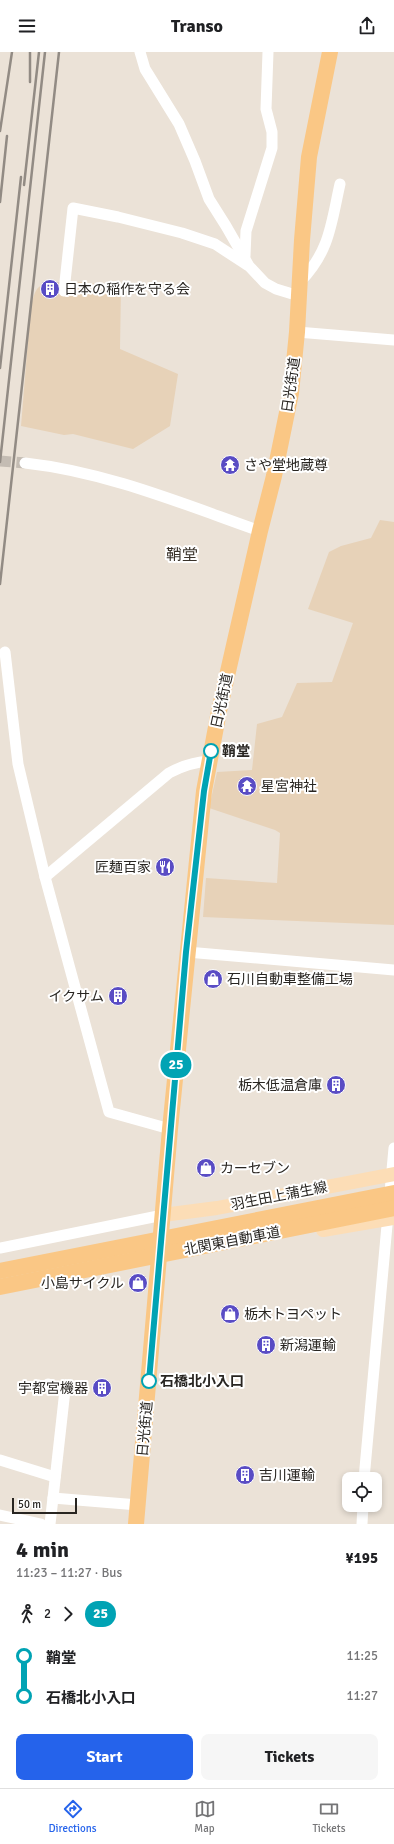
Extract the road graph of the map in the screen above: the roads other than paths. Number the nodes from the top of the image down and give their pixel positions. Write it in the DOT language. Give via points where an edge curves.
graph roads {
  1 [pos="140,52"];
  2 [pos="268,52"];
  3 [pos="330,52"];
  4 [pos="340,184"];
  5 [pos="247,263"];
  6 [pos="300,289"];
  7 [pos="64,291"];
  8 [pos="297,332"];
  9 [pos="394,340"];
  10 [pos="25,463"];
  11 [pos="260,531"];
  12 [pos="4,652"];
  13 [pos="209,761"];
  14 [pos="45,877"];
  15 [pos="186,952"];
  16 [pos="394,970"];
  17 [pos="170,1129"];
  18 [pos="394,1148"];
  19 [pos="393,1174"];
  20 [pos="394,1193"];
  21 [pos="163,1215"];
  22 [pos="392,1215"];
  23 [pos="0,1248"];
  24 [pos="159,1257"];
  25 [pos="0,1271"];
  26 [pos="0,1287"];
  27 [pos="48,1384"];
  28 [pos="0,1460"];
  29 [pos="365,1472"];
  30 [pos="55,1477"];
  31 [pos="53,1498"];
  32 [pos="138,1505"];
  33 [pos="363,1512"];
  34 [pos="0,1515"];
  35 [pos="41,1524"];
  36 [pos="50,1524"];
  37 [pos="139,1524"];
  38 [pos="362,1524"];
  1 -- 5 [label="street" via="145,69 179,124 208,199"];
  2 -- 5 [label="street" via="266,108 272,132 272,148 246,231"];
  3 -- 6 [label="highway, 日光街道" via="309,157"];
  4 -- 6 [label="street" via="327,239"];
  5 -- 6 [label="street" via="265,283 276,289"];
  5 -- 7 [label="street" via="215,244 182,233 73,208"];
  6 -- 8 [label="highway, 日光街道"];
  8 -- 9 [label="street"];
  8 -- 11 [label="highway, 日光街道" via="292,386"];
  10 -- 11 [label="street" via="103,477"];
  11 -- 13 [label="highway, 日光街道"];
  12 -- 14 [label="street" via="18,764"];
  13 -- 14 [label="street" via="196,762 169,773"];
  13 -- 15 [label="highway, 日光街道"];
  14 -- 17 [label="street" via="109,1112"];
  15 -- 16 [label="street"];
  15 -- 17 [label="highway, 日光街道"];
  17 -- 21 [label="highway, 日光街道"];
  18 -- 19 [label="street"];
  19 -- 21 [label="main road, 羽生田上蒲生線" via="217,1208"];
  19 -- 22 [label="street"];
  20 -- 25 [label="highway, 北関東自動車道"];
  21 -- 23 [label="street"];
  21 -- 24 [label="highway, 日光街道"];
  22 -- 24 [label="main road"];
  22 -- 26 [label="highway, 北関東自動車道"];
  22 -- 29 [label="street"];
  24 -- 32 [label="highway, 日光街道"];
  27 -- 30 [label="street" via="65,1390"];
  28 -- 30 [label="street"];
  30 -- 31 [label="street"];
  31 -- 32 [label="street"];
  31 -- 36 [label="street"];
  32 -- 37 [label="highway, 日光街道"];
  33 -- 38 [label="street"];
  34 -- 35 [label="street"];
}
